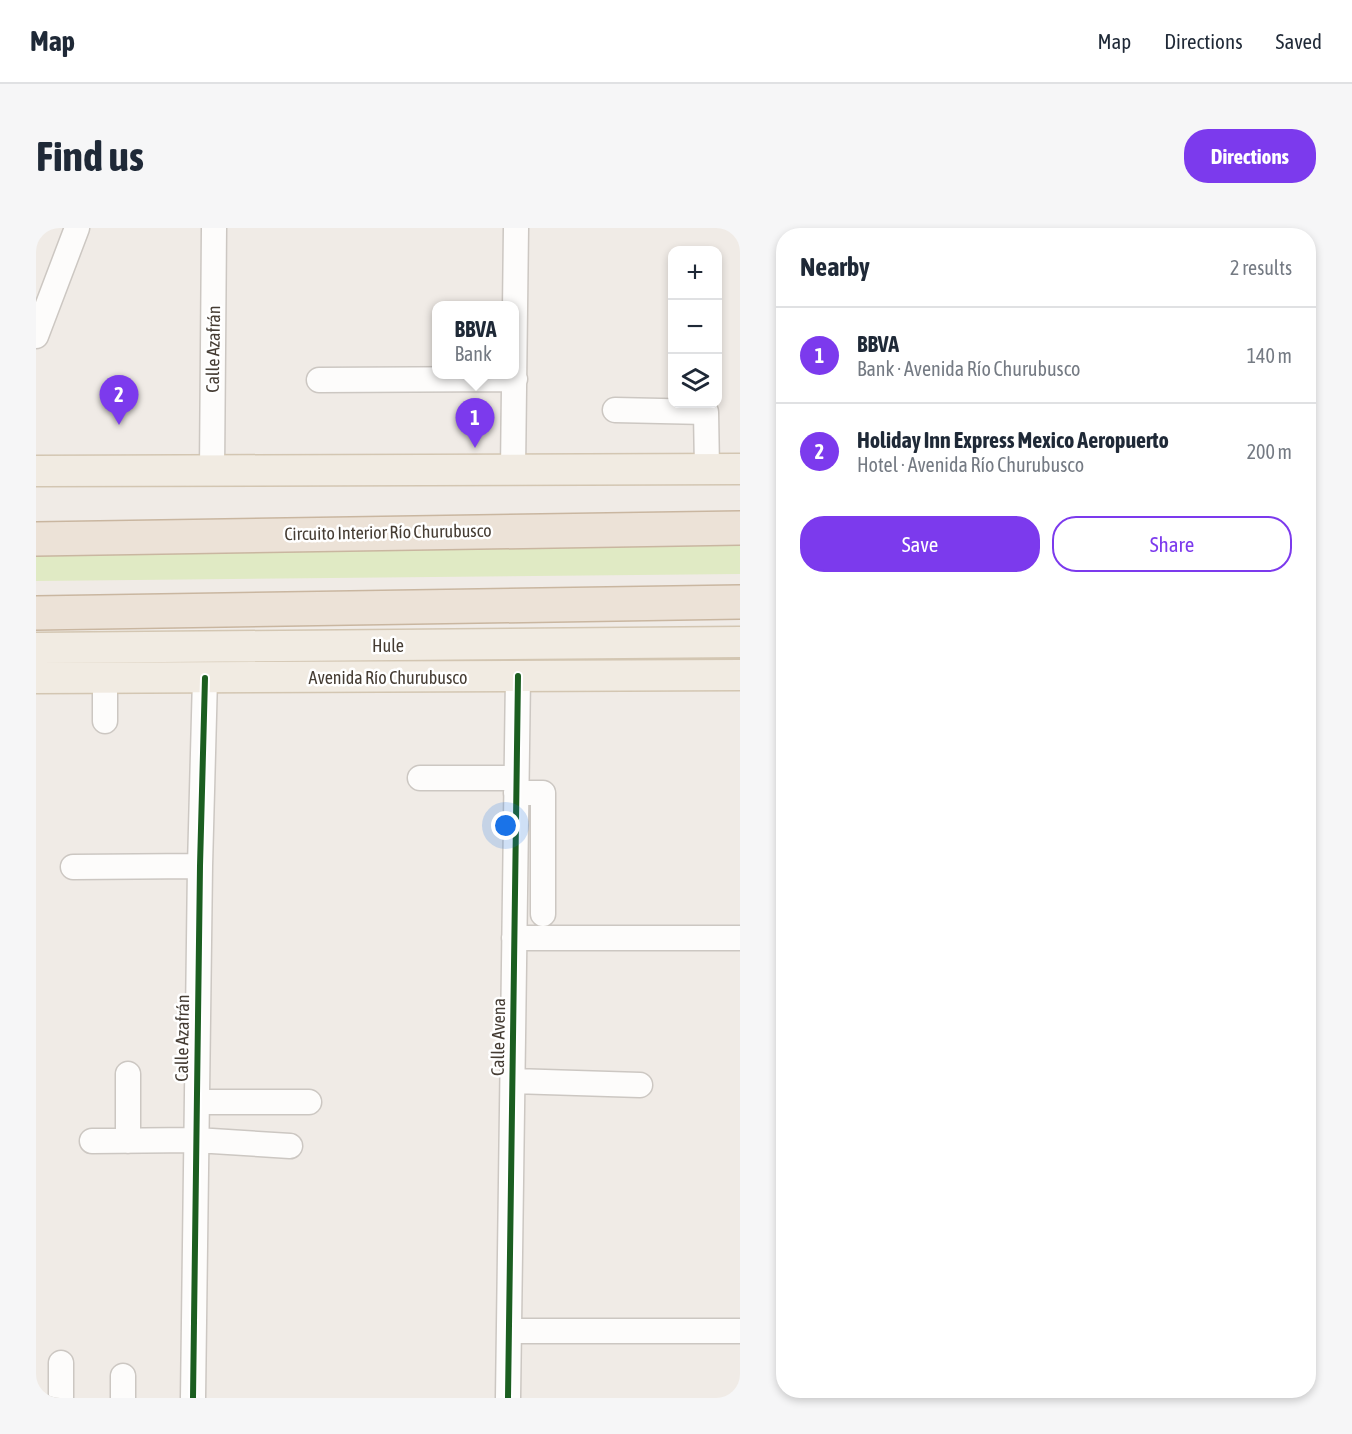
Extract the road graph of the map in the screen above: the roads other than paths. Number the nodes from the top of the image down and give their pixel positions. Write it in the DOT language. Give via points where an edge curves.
graph roads {
  1 [pos="77,228"];
  2 [pos="214,228"];
  3 [pos="516,228"];
  4 [pos="516,301"];
  5 [pos="36,336"];
  6 [pos="515,379"];
  7 [pos="319,380"];
  8 [pos="615,410"];
  9 [pos="707,469"];
  10 [pos="513,470"];
  11 [pos="740,470"];
  12 [pos="36,471"];
  13 [pos="212,471"];
  14 [pos="740,528"];
  15 [pos="36,539"];
  16 [pos="740,602"];
  17 [pos="36,613"];
  18 [pos="740,642"];
  19 [pos="434,645"];
  20 [pos="36,648"];
  21 [pos="740,675"];
  22 [pos="484,676"];
  23 [pos="518,676"];
  24 [pos="36,678"];
  25 [pos="105,678"];
  26 [pos="205,678"];
  27 [pos="105,721"];
  28 [pos="420,778"];
  29 [pos="516,786"];
  30 [pos="515,844"];
  31 [pos="544,844"];
  32 [pos="200,866"];
  33 [pos="73,867"];
  34 [pos="543,914"];
  35 [pos="514,938"];
  36 [pos="740,938"];
  37 [pos="128,1074"];
  38 [pos="513,1081"];
  39 [pos="640,1085"];
  40 [pos="197,1102"];
  41 [pos="309,1102"];
  42 [pos="196,1140"];
  43 [pos="92,1141"];
  44 [pos="128,1141"];
  45 [pos="290,1146"];
  46 [pos="740,1331"];
  47 [pos="510,1332"];
  48 [pos="62,1363"];
  49 [pos="61,1398"];
  50 [pos="193,1398"];
  51 [pos="508,1398"];
  1 -- 5 [label="street"];
  2 -- 13 [label="street, Calle Azafrán"];
  3 -- 4 [label="street"];
  6 -- 7 [label="street"];
  6 -- 10 [label="street"];
  8 -- 9 [label="street" via="706,412"];
  9 -- 10 [label="main road"];
  9 -- 11 [label="main road"];
  10 -- 13 [label="main road"];
  12 -- 13 [label="main road"];
  14 -- 15 [label="highway, Circuito Interior Río Churubusco"];
  16 -- 17 [label="highway"];
  18 -- 19 [label="main road, Hule"];
  19 -- 20 [label="main road, Hule"];
  19 -- 22 [label="main road"];
  21 -- 23 [label="main road, Avenida Río Churubusco"];
  22 -- 23 [label="main road, Avenida Río Churubusco"];
  22 -- 26 [label="main road, Avenida Río Churubusco"];
  23 -- 29 [label="street, Calle Avena"];
  24 -- 25 [label="main road, Avenida Río Churubusco"];
  25 -- 26 [label="main road, Avenida Río Churubusco"];
  25 -- 27 [label="street"];
  26 -- 32 [label="street, Calle Azafrán"];
  28 -- 29 [label="street"];
  29 -- 30 [label="street, Calle Avena"];
  29 -- 31 [label="street" via="543,793"];
  30 -- 31 [label="street"];
  30 -- 35 [label="street, Calle Avena"];
  31 -- 34 [label="street"];
  32 -- 33 [label="street"];
  32 -- 40 [label="street, Calle Azafrán"];
  35 -- 36 [label="street"];
  35 -- 38 [label="street, Calle Avena"];
  37 -- 44 [label="street"];
  38 -- 39 [label="street"];
  38 -- 47 [label="street, Calle Avena"];
  40 -- 41 [label="street"];
  40 -- 42 [label="street, Calle Azafrán"];
  42 -- 44 [label="street"];
  42 -- 45 [label="street"];
  42 -- 50 [label="street, Calle Azafrán"];
  43 -- 44 [label="street"];
  46 -- 47 [label="street"];
  47 -- 51 [label="street, Calle Avena"];
  48 -- 49 [label="street"];
}
